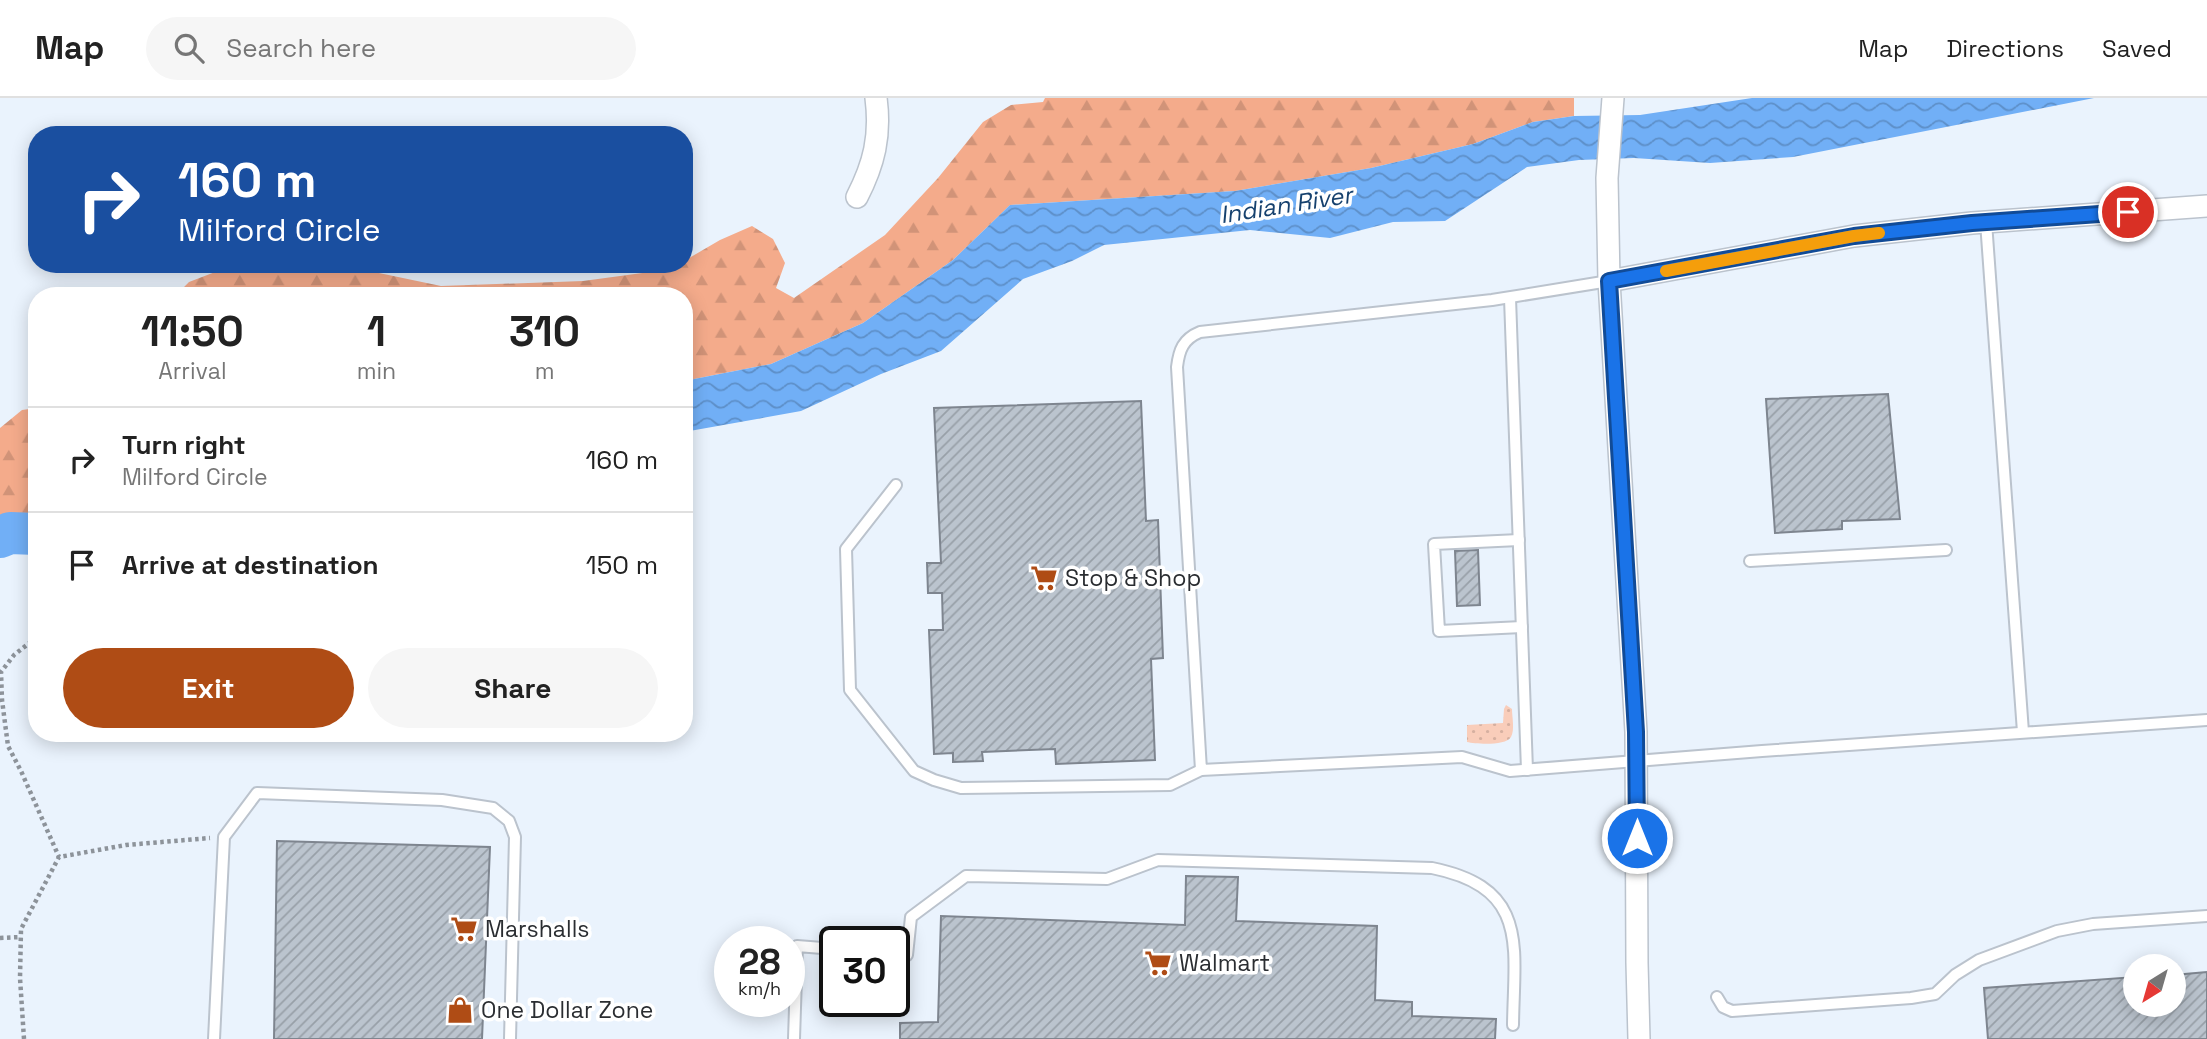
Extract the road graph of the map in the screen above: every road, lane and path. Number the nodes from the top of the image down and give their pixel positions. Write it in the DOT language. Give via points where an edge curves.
graph roads {
  1 [pos="876,98"];
  2 [pos="1613,98"];
  3 [pos="858,197"];
  4 [pos="2207,206"];
  5 [pos="1986,222"];
  6 [pos="1609,281"];
  7 [pos="1510,298"];
  8 [pos="896,485"];
  9 [pos="1519,540"];
  10 [pos="1946,550"];
  11 [pos="1749,561"];
  12 [pos="1522,627"];
  13 [pos="28,644"];
  14 [pos="2207,720"];
  15 [pos="2023,732"];
  16 [pos="1637,762"];
  17 [pos="1201,770"];
  18 [pos="1527,770"];
  19 [pos="224,837"];
  20 [pos="59,857"];
  21 [pos="2207,916"];
  22 [pos="910,926"];
  23 [pos="21,937"];
  24 [pos="0,938"];
  25 [pos="819,948"];
  26 [pos="1717,997"];
  27 [pos="1513,1026"];
  28 [pos="24,1039"];
  29 [pos="214,1039"];
  30 [pos="510,1039"];
  31 [pos="793,1039"];
  32 [pos="1639,1039"];
  1 -- 3 [label="street" via="877,142"];
  2 -- 6 [label="street" via="1607,178"];
  4 -- 5 [label="street"];
  5 -- 6 [label="street" via="1854,236"];
  5 -- 15 [label="lane"];
  6 -- 7 [label="lane"];
  6 -- 16 [label="street"];
  7 -- 9 [label="lane"];
  7 -- 17 [label="lane" via="1200,332 1181,346 1177,367"];
  8 -- 17 [label="lane" via="846,549 850,690 914,771 961,788 1170,785"];
  9 -- 12 [label="lane"];
  9 -- 12 [label="lane" via="1434,544 1438,631"];
  10 -- 11 [label="lane"];
  12 -- 18 [label="lane"];
  13 -- 20 [label="path" via="1,672 8,746"];
  14 -- 15 [label="lane"];
  15 -- 16 [label="lane"];
  16 -- 18 [label="lane"];
  16 -- 32 [label="street"];
  17 -- 18 [label="lane" via="1462,757 1510,771"];
  19 -- 20 [label="path" via="126,845"];
  19 -- 29 [label="lane"];
  19 -- 30 [label="lane" via="257,793 442,800 493,808 509,821 515,837"];
  20 -- 23 [label="path"];
  21 -- 26 [label="lane" via="2057,932 1979,960 1935,994 1923,996 1732,1011"];
  22 -- 27 [label="lane" via="911,916 966,876 1107,879 1158,860 1432,869 1456,873 1478,884 1507,913 1514,943"];
  23 -- 24 [label="path"];
  23 -- 28 [label="path"];
  25 -- 31 [label="lane" via="797,946"];
}
